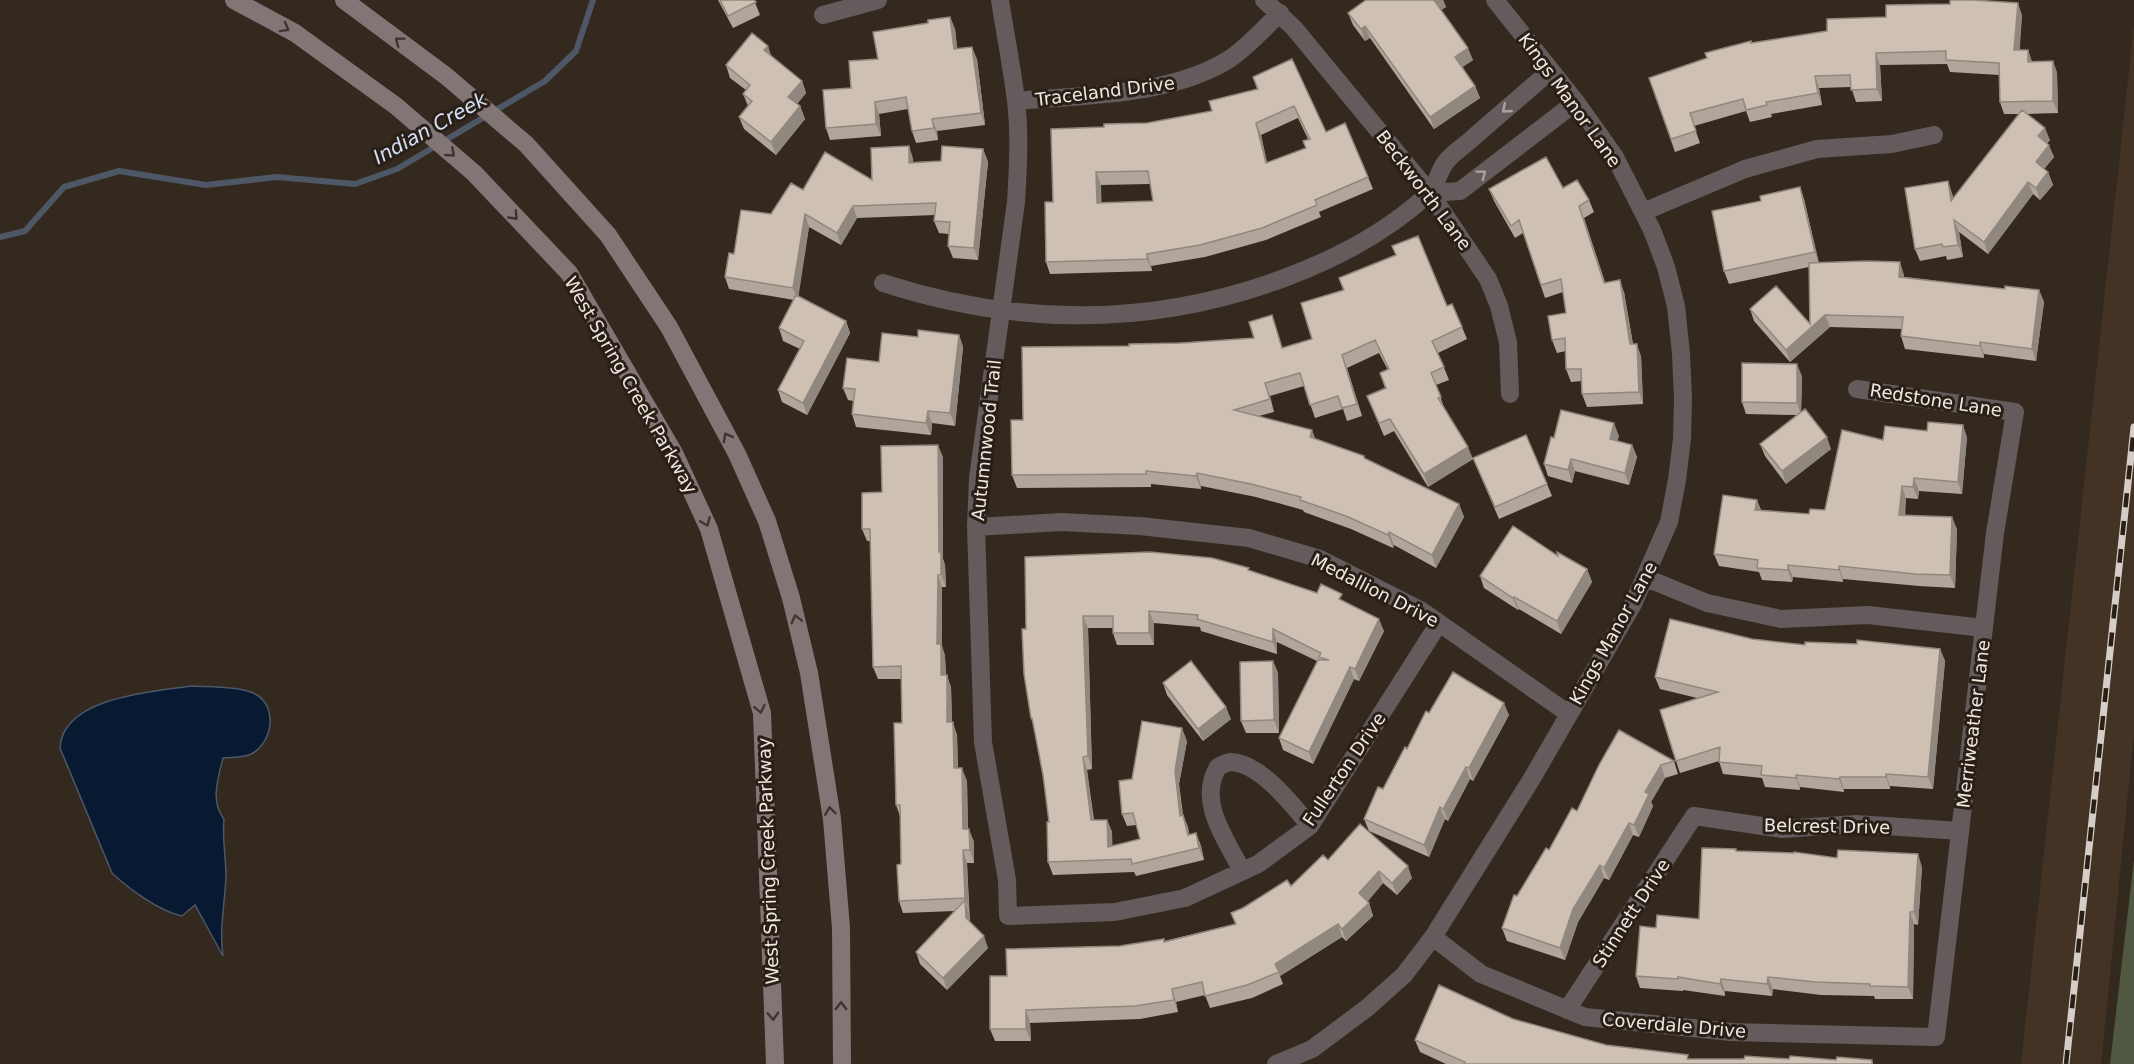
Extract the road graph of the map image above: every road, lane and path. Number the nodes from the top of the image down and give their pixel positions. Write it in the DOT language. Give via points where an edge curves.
graph roads {
  1 [pos="234,0"];
  2 [pos="344,0"];
  3 [pos="878,0"];
  4 [pos="1000,0"];
  5 [pos="1264,0"];
  6 [pos="1495,0"];
  7 [pos="1280,13"];
  8 [pos="823,15"];
  9 [pos="1550,71"];
  10 [pos="1016,101"];
  11 [pos="1576,102"];
  12 [pos="1934,135"];
  13 [pos="1430,193"];
  14 [pos="1643,212"];
  15 [pos="883,283"];
  16 [pos="1001,310"];
  17 [pos="1857,389"];
  18 [pos="1510,394"];
  19 [pos="2015,412"];
  20 [pos="976,527"];
  21 [pos="1646,578"];
  22 [pos="1439,622"];
  23 [pos="1984,628"];
  24 [pos="1569,714"];
  25 [pos="1694,816"];
  26 [pos="1310,826"];
  27 [pos="1960,831"];
  28 [pos="1242,872"];
  29 [pos="1008,916"];
  30 [pos="1433,937"];
  31 [pos="1567,1010"];
  32 [pos="1936,1037"];
  33 [pos="775,1064"];
  34 [pos="842,1064"];
  35 [pos="1276,1064"];
  1 -- 33 [label="main road, West Spring Creek Parkway, one-way" via="295,33 396,106 474,173 569,273 668,443 709,530 762,713"];
  34 -- 2 [label="main road, one-way" via="841,928 832,819 809,673 791,598 766,521 736,454 669,327 608,235 526,144 446,76"];
  3 -- 8 [label="street"];
  4 -- 10 [label="street, Autumnwood Trail"];
  5 -- 7 [label="street, Beckworth Lane"];
  6 -- 9 [label="street, Kings Manor Lane"];
  7 -- 10 [label="street, Traceland Drive" via="1228,60 1186,80 1136,90"];
  7 -- 13 [label="street, Beckworth Lane"];
  9 -- 11 [label="street, Kings Manor Lane"];
  9 -- 13 [label="street, one-way" via="1445,163"];
  10 -- 16 [label="street, Autumnwood Trail" via="1016,202"];
  13 -- 11 [label="street, one-way" via="1460,191"];
  11 -- 14 [label="street, Kings Manor Lane" via="1615,157"];
  12 -- 14 [label="street" via="1892,144 1817,149 1745,169"];
  13 -- 16 [label="street" via="1377,232 1338,254 1298,273 1230,295 1119,315"];
  13 -- 18 [label="street, Beckworth Lane" via="1494,291 1508,342"];
  14 -- 21 [label="street, Kings Manor Lane" via="1666,267 1676,306 1683,398 1682,439 1669,522"];
  15 -- 16 [label="street"];
  16 -- 20 [label="street, Autumnwood Trail" via="978,478"];
  17 -- 19 [label="street, Redstone Lane"];
  19 -- 23 [label="street, Merriweather Lane"];
  20 -- 22 [label="street, Medallion Drive" via="1061,522 1249,538 1320,559"];
  20 -- 29 [label="street, Autumnwood Trail" via="983,742 1007,880"];
  21 -- 23 [label="street" via="1707,603 1780,619 1869,615"];
  21 -- 24 [label="street, Kings Manor Lane"];
  22 -- 24 [label="street, Medallion Drive"];
  22 -- 26 [label="street, Fullerton Drive"];
  23 -- 27 [label="street, Merriweather Lane"];
  24 -- 30 [label="street, Kings Manor Lane"];
  25 -- 27 [label="street, Belcrest Drive" via="1782,829 1856,824"];
  25 -- 31 [label="street, Stinnett Drive"];
  26 -- 28 [label="street, Fullerton Drive"];
  26 -- 28 [label="street" via="1275,785 1243,765 1229,762 1218,767 1209,786 1210,800"];
  27 -- 32 [label="street, Merriweather Lane"];
  28 -- 29 [label="street, Fullerton Drive" via="1185,898 1114,912"];
  30 -- 31 [label="street, Coverdale Drive" via="1481,974"];
  30 -- 35 [label="street, Kings Manor Lane" via="1404,975 1367,1008 1312,1049"];
  31 -- 32 [label="street, Coverdale Drive" via="1585,1017 1731,1032"];
}
